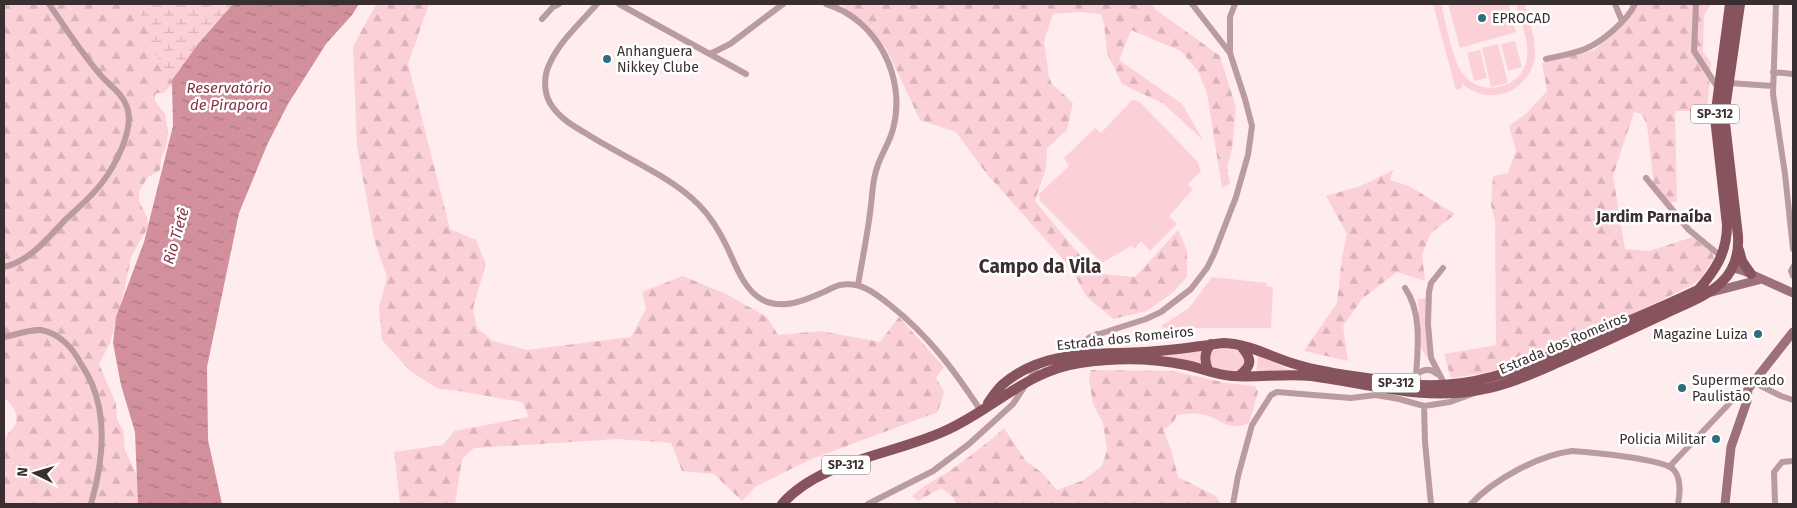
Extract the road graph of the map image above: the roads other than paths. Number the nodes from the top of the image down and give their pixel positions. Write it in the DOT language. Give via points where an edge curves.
graph roads {
  1 [pos="50,4"];
  2 [pos="559,4"];
  3 [pos="597,4"];
  4 [pos="619,4"];
  5 [pos="783,4"];
  6 [pos="826,4"];
  7 [pos="1192,4"];
  8 [pos="1235,4"];
  9 [pos="1615,4"];
  10 [pos="1635,4"];
  11 [pos="1696,4"];
  12 [pos="1730,4"];
  13 [pos="1740,4"];
  14 [pos="1776,4"];
  15 [pos="542,19"];
  16 [pos="1622,21"];
  17 [pos="1230,53"];
  18 [pos="710,54"];
  19 [pos="1546,59"];
  20 [pos="1773,72"];
  21 [pos="746,74"];
  22 [pos="1793,74"];
  23 [pos="1729,83"];
  24 [pos="1773,86"];
  25 [pos="1718,88"];
  26 [pos="1646,178"];
  27 [pos="1791,209"];
  28 [pos="1738,246"];
  29 [pos="1793,249"];
  30 [pos="1722,257"];
  31 [pos="4,267"];
  32 [pos="1793,267"];
  33 [pos="1442,268"];
  34 [pos="1734,268"];
  35 [pos="1751,274"];
  36 [pos="1793,276"];
  37 [pos="1762,279"];
  38 [pos="858,285"];
  39 [pos="1406,288"];
  40 [pos="1702,292"];
  41 [pos="1793,294"];
  42 [pos="1793,332"];
  43 [pos="1097,334"];
  44 [pos="4,337"];
  45 [pos="1211,344"];
  46 [pos="1241,346"];
  47 [pos="1089,358"];
  48 [pos="1040,364"];
  49 [pos="1208,370"];
  50 [pos="1416,375"];
  51 [pos="1438,375"];
  52 [pos="1239,376"];
  53 [pos="1031,379"];
  54 [pos="1408,384"];
  55 [pos="1368,385"];
  56 [pos="1445,385"];
  57 [pos="1750,386"];
  58 [pos="1480,390"];
  59 [pos="1376,395"];
  60 [pos="1793,400"];
  61 [pos="1424,406"];
  62 [pos="982,410"];
  63 [pos="1793,460"];
  64 [pos="1670,466"];
  65 [pos="91,504"];
  66 [pos="782,504"];
  67 [pos="868,504"];
  68 [pos="1233,504"];
  69 [pos="1432,504"];
  70 [pos="1471,504"];
  71 [pos="1678,504"];
  72 [pos="1725,504"];
  73 [pos="1775,504"];
  1 -- 31 [label="street" via="99,74 120,94 127,107 129,121 119,155 101,184 40,246 25,258"];
  2 -- 15 [label="street"];
  3 -- 38 [label="street" via="556,51 549,64 545,90 555,110 573,126 692,198 708,216 745,282 758,297 767,302 798,303 838,285"];
  4 -- 18 [label="street"];
  5 -- 18 [label="street" via="730,44"];
  6 -- 38 [label="street" via="858,20 874,36 886,56 896,93 894,128 874,177"];
  7 -- 17 [label="street"];
  8 -- 17 [label="street" via="1230,17"];
  9 -- 16 [label="street"];
  10 -- 16 [label="street"];
  11 -- 25 [label="street" via="1694,51"];
  12 -- 25 [label="main road, SP-312"];
  13 -- 23 [label="main road, SP-312"];
  14 -- 20 [label="street"];
  16 -- 19 [label="street" via="1586,48"];
  17 -- 43 [label="street" via="1246,99 1252,126 1251,139 1233,206 1214,254 1191,289 1161,312 1146,320"];
  18 -- 21 [label="street"];
  20 -- 22 [label="street"];
  20 -- 24 [label="street"];
  23 -- 24 [label="street"];
  23 -- 28 [label="main road, SP-312" via="1725,130"];
  24 -- 27 [label="street"];
  25 -- 30 [label="main road, Estrada dos Romeiros / SP-312" via="1715,118 1727,225"];
  26 -- 30 [label="street" via="1689,230"];
  27 -- 29 [label="street"];
  28 -- 34 [label="main road, SP-312"];
  28 -- 35 [label="main road" via="1742,261"];
  30 -- 40 [label="main road, Estrada dos Romeiros / SP-312"];
  32 -- 36 [label="street"];
  33 -- 51 [label="street" via="1431,283 1429,292 1429,348"];
  34 -- 35 [label="street"];
  34 -- 40 [label="main road, Estrada dos Romeiros / SP-312" via="1723,281"];
  35 -- 37 [label="street"];
  37 -- 40 [label="street"];
  37 -- 41 [label="street"];
  38 -- 62 [label="street" via="877,294 912,322 944,357"];
  39 -- 50 [label="street" via="1416,312"];
  40 -- 56 [label="main road, Estrada dos Romeiros / SP-312" via="1493,378"];
  40 -- 58 [label="main road, Estrada dos Romeiros / SP-312" via="1514,382"];
  42 -- 57 [label="street"];
  43 -- 47 [label="street"];
  43 -- 47 [label="street" via="1083,343"];
  44 -- 65 [label="street" via="33,330 53,334 76,355 92,384 101,417 102,449"];
  45 -- 46 [label="main road, Estrada dos Romeiros / SP-312" via="1234,343"];
  45 -- 47 [label="main road, Estrada dos Romeiros / SP-312"];
  45 -- 49 [label="main road" via="1205,353"];
  46 -- 52 [label="main road" via="1250,362"];
  46 -- 54 [label="main road, Estrada dos Romeiros / SP-312" via="1315,369"];
  47 -- 48 [label="main road, Estrada dos Romeiros / SP-312" via="1056,358"];
  47 -- 49 [label="main road, Estrada dos Romeiros / SP-312" via="1169,362"];
  47 -- 53 [label="main road, Estrada dos Romeiros / SP-312"];
  48 -- 53 [label="street"];
  48 -- 62 [label="main road, Estrada dos Romeiros / SP-312" via="1000,386"];
  49 -- 52 [label="main road, Estrada dos Romeiros / SP-312"];
  50 -- 51 [label="street" via="1425,370"];
  50 -- 54 [label="street"];
  51 -- 56 [label="street"];
  52 -- 55 [label="main road, Estrada dos Romeiros / SP-312" via="1300,375"];
  53 -- 62 [label="main road, Estrada dos Romeiros / SP-312"];
  53 -- 67 [label="street" via="1014,404 945,462"];
  54 -- 56 [label="main road, Estrada dos Romeiros / SP-312"];
  55 -- 58 [label="main road, Estrada dos Romeiros / SP-312" via="1432,393"];
  55 -- 59 [label="street"];
  57 -- 60 [label="street"];
  57 -- 64 [label="street"];
  57 -- 72 [label="street" via="1731,447"];
  58 -- 61 [label="street" via="1460,400"];
  59 -- 61 [label="street"];
  59 -- 68 [label="street" via="1343,398 1277,392 1271,395 1252,425"];
  61 -- 69 [label="street"];
  62 -- 66 [label="main road, Estrada dos Romeiros / SP-312" via="950,429 825,473"];
  63 -- 73 [label="street" via="1782,462 1774,472"];
  64 -- 70 [label="street" via="1649,460 1579,451 1562,452 1538,460 1492,485"];
  64 -- 71 [label="street" via="1679,482"];
}
